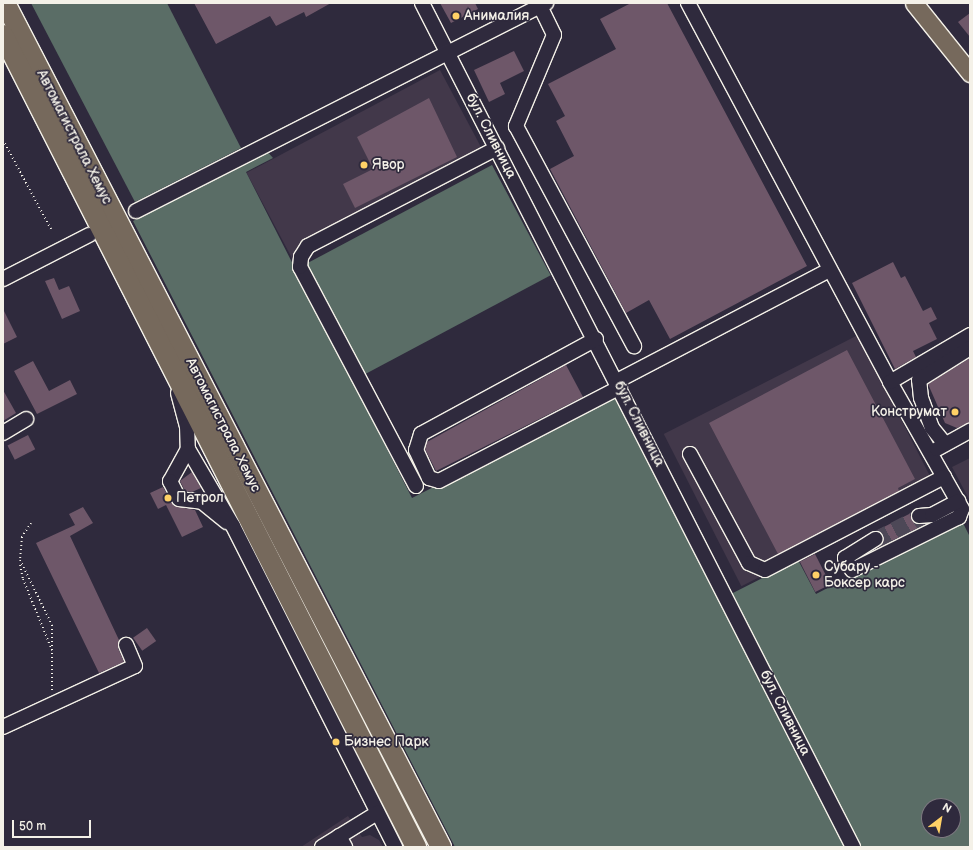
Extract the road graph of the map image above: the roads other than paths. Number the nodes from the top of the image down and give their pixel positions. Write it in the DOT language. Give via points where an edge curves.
graph roads {
  1 [pos="5,3"];
  2 [pos="422,3"];
  3 [pos="688,3"];
  4 [pos="914,3"];
  5 [pos="543,5"];
  6 [pos="3,35"];
  7 [pos="448,54"];
  8 [pos="970,73"];
  9 [pos="497,148"];
  10 [pos="136,211"];
  11 [pos="89,235"];
  12 [pos="829,270"];
  13 [pos="3,279"];
  14 [pos="970,335"];
  15 [pos="596,339"];
  16 [pos="634,346"];
  17 [pos="970,348"];
  18 [pos="172,372"];
  19 [pos="890,382"];
  20 [pos="618,384"];
  21 [pos="26,419"];
  22 [pos="970,431"];
  23 [pos="3,433"];
  24 [pos="945,444"];
  25 [pos="188,449"];
  26 [pos="930,453"];
  27 [pos="690,454"];
  28 [pos="944,477"];
  29 [pos="416,486"];
  30 [pos="958,501"];
  31 [pos="925,518"];
  32 [pos="233,526"];
  33 [pos="877,544"];
  34 [pos="126,645"];
  35 [pos="3,727"];
  36 [pos="377,813"];
  37 [pos="342,842"];
  38 [pos="322,847"];
  39 [pos="395,847"];
  40 [pos="416,847"];
  41 [pos="441,847"];
  42 [pos="853,847"];
  1 -- 41 [label="highway, Автомагистрала Хемус"];
  2 -- 7 [label="street, бул. Сливница"];
  3 -- 12 [label="street"];
  4 -- 8 [label="main road"];
  5 -- 7 [label="street"];
  5 -- 16 [label="street" via="554,35 516,126"];
  6 -- 18 [label="highway, Автомагистрала Хемус"];
  7 -- 9 [label="street, бул. Сливница"];
  7 -- 10 [label="street"];
  9 -- 15 [label="street, бул. Сливница"];
  9 -- 29 [label="street" via="308,246 301,257 300,267"];
  11 -- 13 [label="street"];
  12 -- 19 [label="street"];
  12 -- 20 [label="street"];
  14 -- 19 [label="street"];
  15 -- 20 [label="street, бул. Сливница"];
  15 -- 20 [label="street" via="421,434 416,450 429,478 439,481"];
  17 -- 24 [label="street" via="919,380 920,398 930,422"];
  18 -- 25 [label="street" via="187,426"];
  18 -- 40 [label="highway, Автомагистрала Хемус"];
  19 -- 26 [label="street"];
  20 -- 42 [label="street, бул. Сливница"];
  21 -- 23 [label="street"];
  22 -- 24 [label="street"];
  24 -- 26 [label="street"];
  25 -- 32 [label="street"];
  25 -- 32 [label="street" via="170,481 179,498 202,502"];
  26 -- 28 [label="street"];
  27 -- 28 [label="street" via="749,563 765,570"];
  28 -- 30 [label="street"];
  30 -- 31 [label="street"];
  30 -- 33 [label="street" via="963,514 959,517 852,570 847,563"];
  32 -- 36 [label="street"];
  34 -- 35 [label="street" via="135,666"];
  36 -- 37 [label="street"];
  36 -- 39 [label="street"];
  37 -- 38 [label="street"];
}
